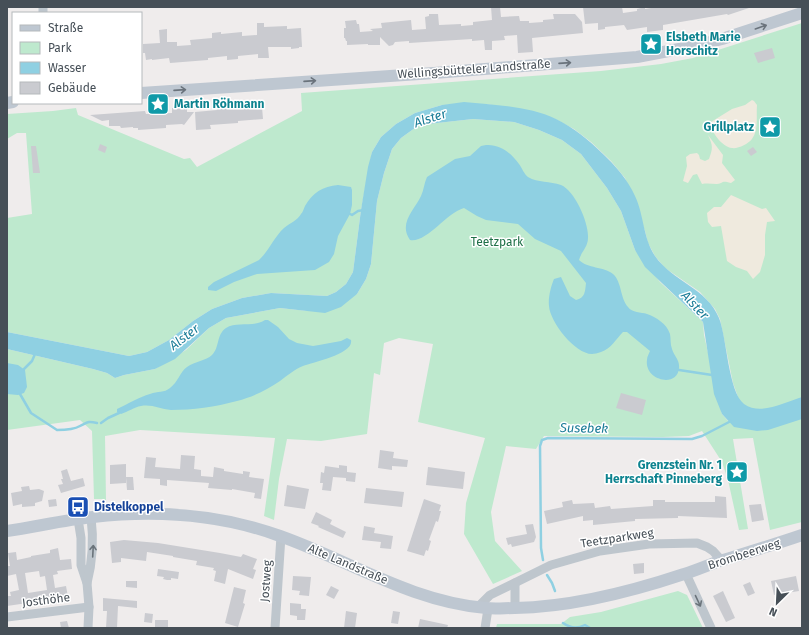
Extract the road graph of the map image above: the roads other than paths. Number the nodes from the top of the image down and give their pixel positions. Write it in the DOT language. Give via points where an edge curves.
graph roads {
  1 [pos="802,13"];
  2 [pos="142,93"];
  3 [pos="91,517"];
  4 [pos="78,519"];
  5 [pos="7,531"];
  6 [pos="802,535"];
  7 [pos="281,536"];
  8 [pos="722,560"];
  9 [pos="686,574"];
  10 [pos="87,583"];
  11 [pos="515,583"];
  12 [pos="89,607"];
  13 [pos="483,608"];
  14 [pos="515,608"];
  15 [pos="7,618"];
  16 [pos="88,628"];
  17 [pos="275,628"];
  18 [pos="485,628"];
  19 [pos="711,628"];
  2 -- 1 [label="main road, Wellingsbütteler Landstraße, one-way" via="637,57 715,41"];
  3 -- 4 [label="main road, Alte Landstraße"];
  3 -- 7 [label="main road, Alte Landstraße" via="154,514 205,517"];
  10 -- 3 [label="street, one-way" via="92,566"];
  4 -- 5 [label="main road, Alte Landstraße"];
  4 -- 10 [label="street" via="81,565"];
  6 -- 8 [label="main road, Brombeerweg"];
  7 -- 13 [label="main road, Alte Landstraße" via="402,588"];
  7 -- 17 [label="street, Jostweg"];
  8 -- 9 [label="main road, Brombeerweg"];
  8 -- 11 [label="street, Teetzparkweg" via="702,544 649,544 576,557 552,565"];
  9 -- 14 [label="main road, Alte Landstraße" via="567,604"];
  9 -- 19 [label="street, one-way"];
  10 -- 12 [label="street"];
  11 -- 13 [label="street, Teetzparkweg" via="490,595"];
  11 -- 14 [label="street"];
  12 -- 15 [label="street, Josthöhe"];
  12 -- 16 [label="street"];
  13 -- 14 [label="main road, Alte Landstraße"];
  13 -- 18 [label="street"];
}
